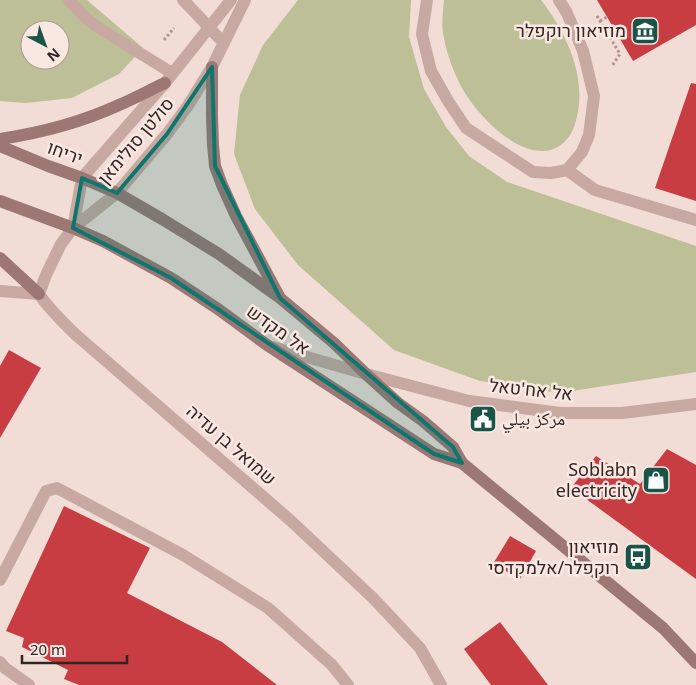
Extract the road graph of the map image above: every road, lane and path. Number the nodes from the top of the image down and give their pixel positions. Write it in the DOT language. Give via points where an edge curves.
graph roads {
  1 [pos="69,0"];
  2 [pos="183,0"];
  3 [pos="231,0"];
  4 [pos="245,0"];
  5 [pos="427,0"];
  6 [pos="559,0"];
  7 [pos="606,17"];
  8 [pos="208,28"];
  9 [pos="224,43"];
  10 [pos="620,54"];
  11 [pos="212,67"];
  12 [pos="168,78"];
  13 [pos="0,139"];
  14 [pos="0,146"];
  15 [pos="567,170"];
  16 [pos="82,178"];
  17 [pos="117,194"];
  18 [pos="0,201"];
  19 [pos="696,220"];
  20 [pos="73,228"];
  21 [pos="0,258"];
  22 [pos="0,290"];
  23 [pos="39,294"];
  24 [pos="280,298"];
  25 [pos="267,345"];
  26 [pos="366,374"];
  27 [pos="696,404"];
  28 [pos="462,463"];
  29 [pos="0,580"];
  30 [pos="0,662"];
  31 [pos="696,663"];
  32 [pos="29,685"];
  33 [pos="348,685"];
  34 [pos="442,685"];
  1 -- 12 [label="street" via="87,19"];
  2 -- 8 [label="street"];
  3 -- 8 [label="street, סולטן סולימאן"];
  4 -- 9 [label="street, סולטן סולימאן"];
  5 -- 15 [label="street" via="422,34 431,71 466,128 533,172"];
  6 -- 15 [label="street" via="568,13 583,51 594,96 589,135 582,152"];
  7 -- 10 [label="path" via="600,21"];
  8 -- 9 [label="street"];
  8 -- 12 [label="street, סולטן סולימאן"];
  9 -- 11 [label="street, סולטן סולימאן"];
  11 -- 17 [label="street, סולטן סולימאן" via="167,134"];
  11 -- 24 [label="main road" via="215,166 236,216"];
  12 -- 13 [label="main road" via="118,106 88,117"];
  12 -- 16 [label="street, סולטן סולימאן"];
  14 -- 16 [label="main road, יריחו"];
  15 -- 19 [label="street" via="595,190"];
  16 -- 17 [label="main road, יריחו"];
  16 -- 20 [label="street, סולטן סולימאן"];
  17 -- 20 [label="street, סולטן סולימאן"];
  17 -- 24 [label="main road, אל מקדש" via="219,254"];
  18 -- 20 [label="main road"];
  20 -- 23 [label="street" via="61,244"];
  20 -- 25 [label="main road, אל מקדש" via="172,278"];
  21 -- 23 [label="main road"];
  22 -- 23 [label="street"];
  23 -- 34 [label="street, שמואל בן עדיה" via="75,334 290,520 373,598 420,648"];
  24 -- 26 [label="main road, אל מקדש"];
  25 -- 26 [label="street, אל אח'טאל"];
  25 -- 28 [label="main road, אל מקדש" via="434,454"];
  26 -- 27 [label="street, אל אח'טאל" via="469,401 560,413 622,413"];
  26 -- 28 [label="main road, אל מקדש" via="453,447"];
  28 -- 31 [label="main road, אל מקדש" via="663,628"];
  29 -- 33 [label="street" via="46,491 58,488 183,555 268,608 332,665"];
  30 -- 32 [label="street"];
}
